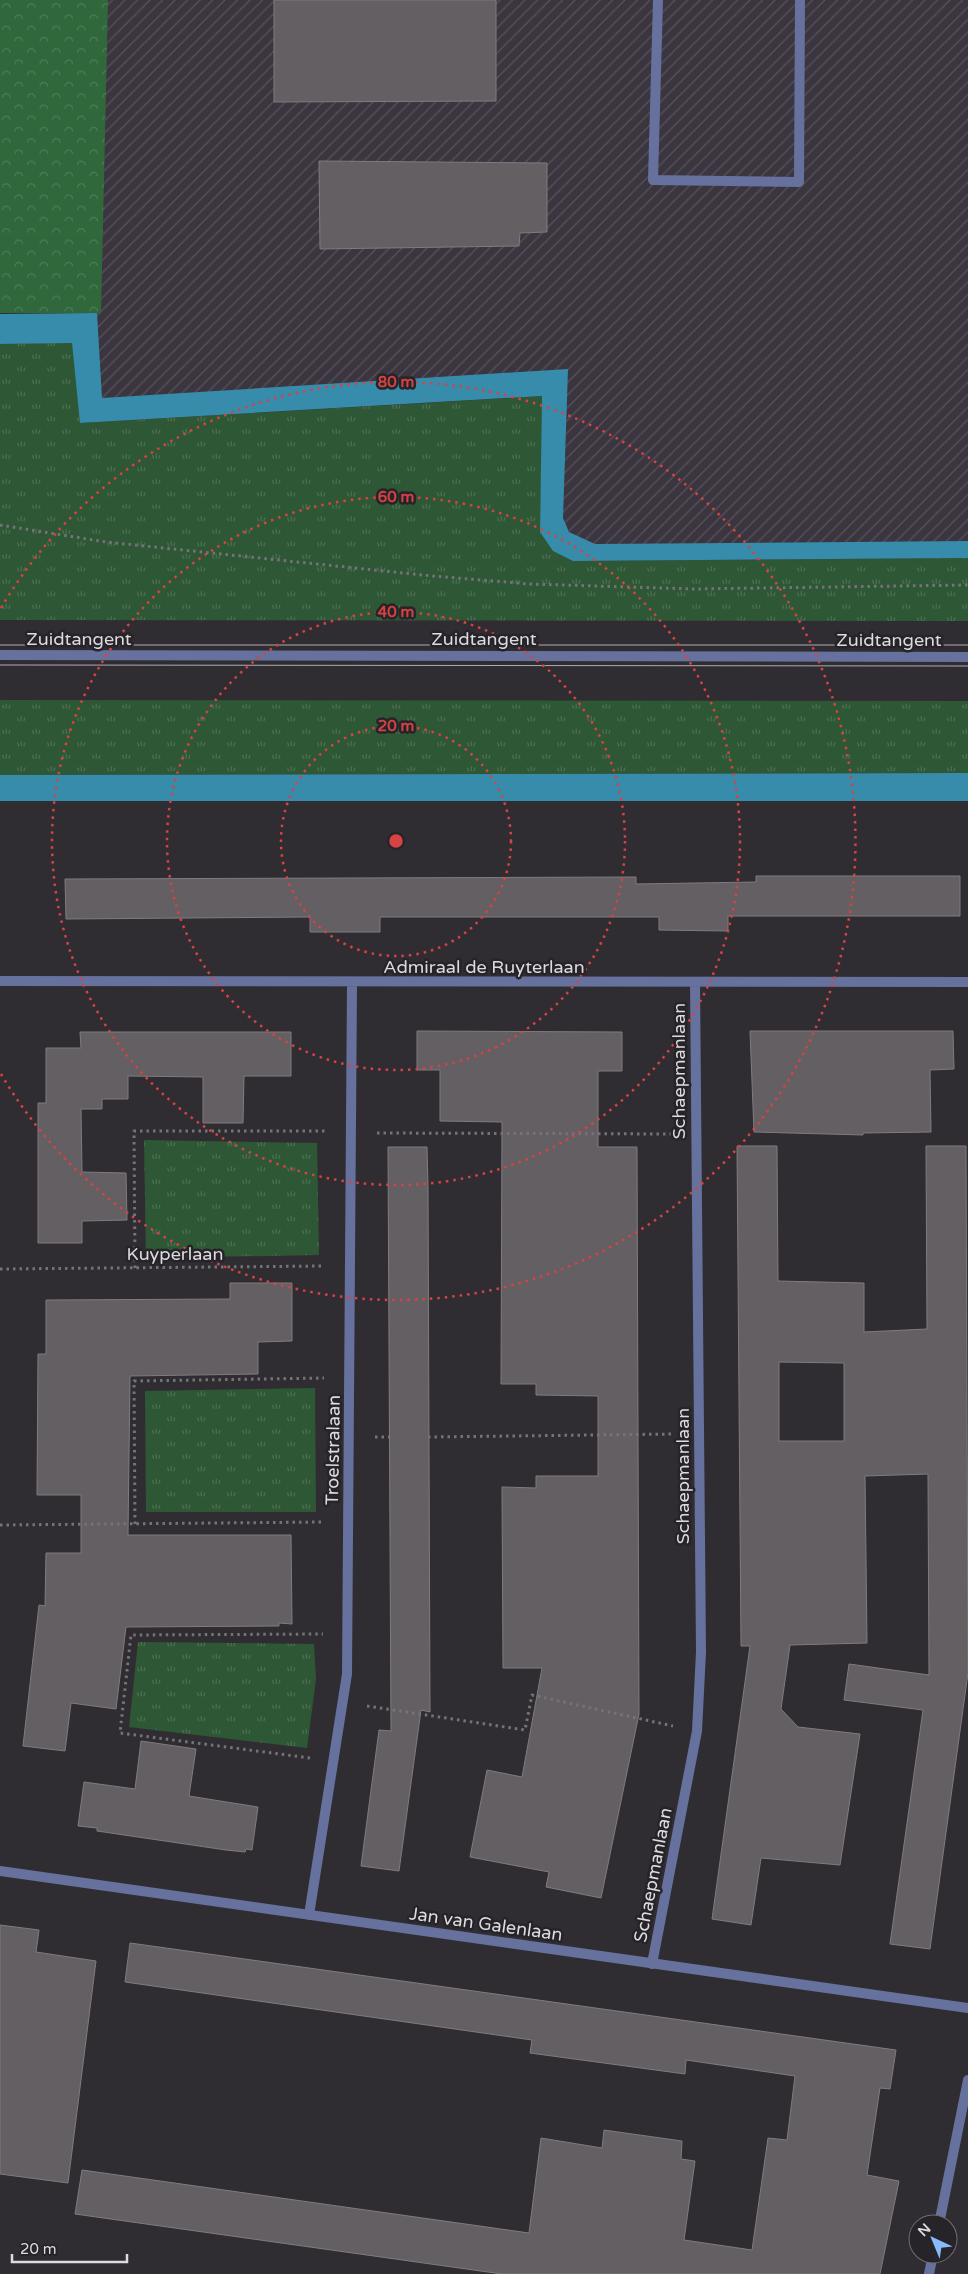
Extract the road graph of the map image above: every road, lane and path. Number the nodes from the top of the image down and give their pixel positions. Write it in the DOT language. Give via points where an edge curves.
graph roads {
  1 [pos="658,0"];
  2 [pos="800,0"];
  3 [pos="0,525"];
  4 [pos="968,584"];
  5 [pos="0,655"];
  6 [pos="968,656"];
  7 [pos="0,981"];
  8 [pos="968,982"];
  9 [pos="352,983"];
  10 [pos="695,983"];
  11 [pos="351,1132"];
  12 [pos="696,1134"];
  13 [pos="350,1266"];
  14 [pos="135,1268"];
  15 [pos="0,1269"];
  16 [pos="349,1377"];
  17 [pos="699,1434"];
  18 [pos="428,1437"];
  19 [pos="348,1521"];
  20 [pos="135,1524"];
  21 [pos="0,1525"];
  22 [pos="347,1634"];
  23 [pos="342,1702"];
  24 [pos="697,1731"];
  25 [pos="332,1762"];
  26 [pos="0,1871"];
  27 [pos="309,1915"];
  28 [pos="652,1964"];
  29 [pos="968,2008"];
  30 [pos="968,2080"];
  31 [pos="941,2214"];
  1 -- 2 [label="street" via="653,180 799,182"];
  3 -- 4 [label="path" via="106,542 530,584 694,589"];
  5 -- 6 [label="street, Zuidtangent"];
  7 -- 9 [label="street, Admiraal de Ruyterlaan"];
  8 -- 10 [label="street, Admiraal de Ruyterlaan"];
  9 -- 10 [label="street, Admiraal de Ruyterlaan"];
  9 -- 11 [label="street, Troelstralaan"];
  10 -- 12 [label="street, Schaepmanlaan"];
  11 -- 12 [label="path"];
  11 -- 13 [label="street, Troelstralaan"];
  11 -- 14 [label="path" via="134,1131"];
  12 -- 17 [label="street, Schaepmanlaan"];
  13 -- 14 [label="path, Kuyperlaan"];
  13 -- 16 [label="street, Troelstralaan"];
  14 -- 15 [label="path, Kuyperlaan"];
  16 -- 19 [label="street, Troelstralaan"];
  16 -- 20 [label="path" via="134,1381"];
  17 -- 18 [label="path"];
  17 -- 24 [label="street, Schaepmanlaan" via="701,1652"];
  19 -- 20 [label="path"];
  19 -- 22 [label="street, Troelstralaan"];
  20 -- 21 [label="path"];
  22 -- 23 [label="street, Troelstralaan" via="347,1674"];
  22 -- 25 [label="path" via="132,1635 120,1733"];
  23 -- 24 [label="path" via="525,1730 532,1695"];
  23 -- 25 [label="street, Troelstralaan"];
  24 -- 28 [label="street, Schaepmanlaan"];
  25 -- 27 [label="street, Troelstralaan"];
  26 -- 27 [label="street, Jan van Galenlaan"];
  27 -- 28 [label="street, Jan van Galenlaan"];
  28 -- 29 [label="street, Jan van Galenlaan"];
  30 -- 31 [label="street"];
}
